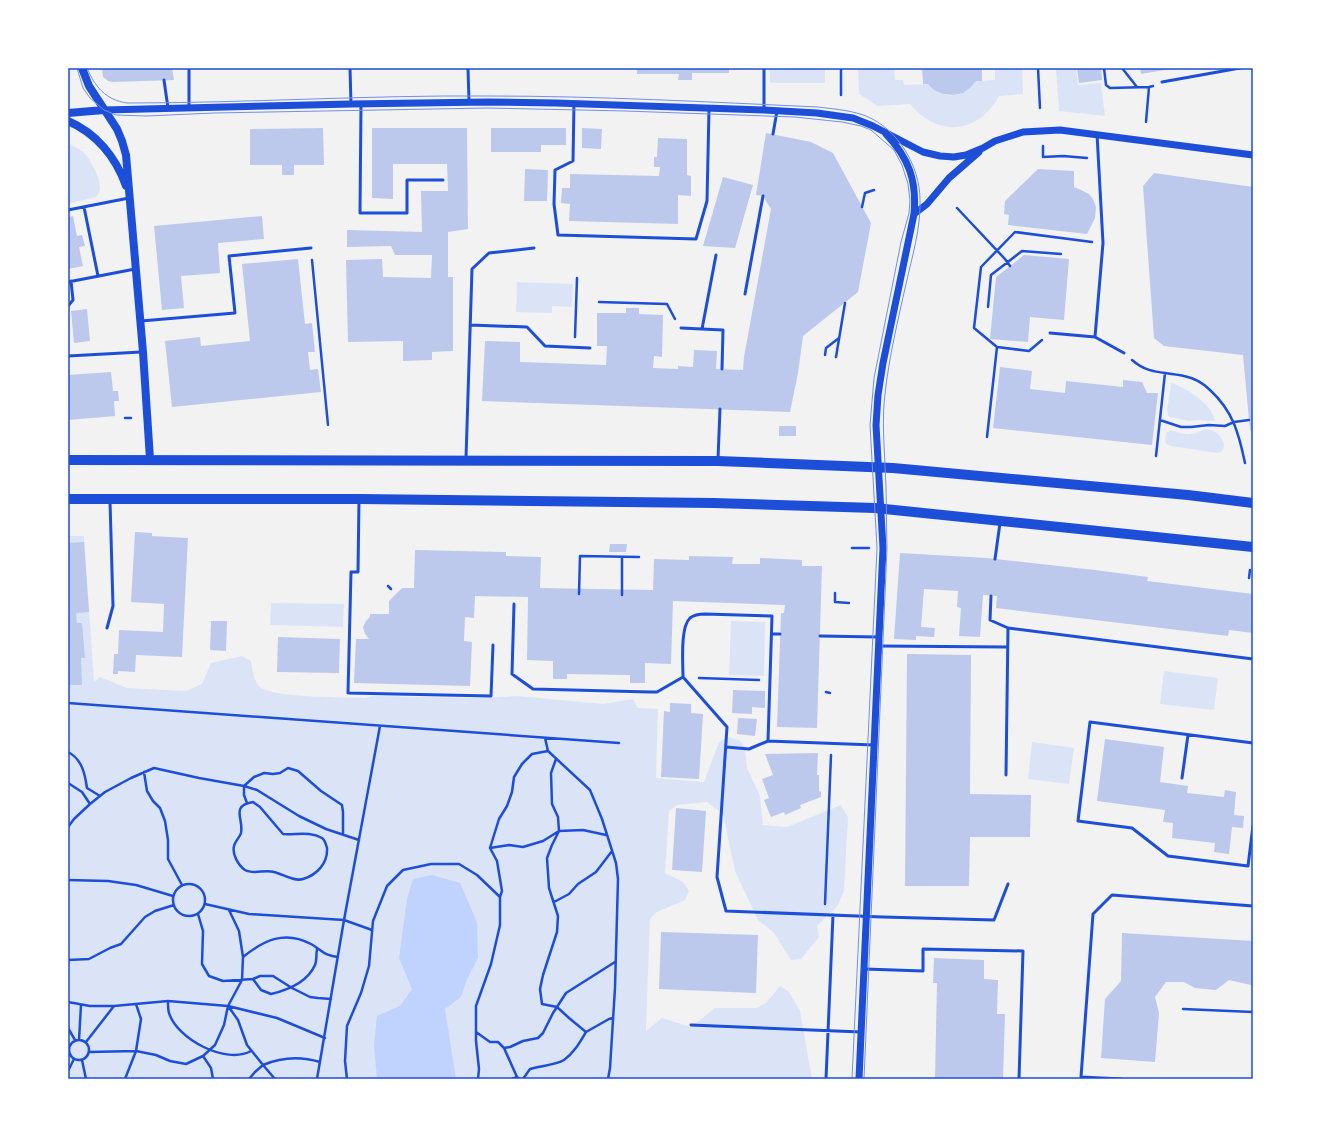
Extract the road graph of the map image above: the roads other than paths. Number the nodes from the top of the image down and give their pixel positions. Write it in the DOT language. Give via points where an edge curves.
graph roads {
  1 [pos="82,68"];
  2 [pos="189,68"];
  3 [pos="350,68"];
  4 [pos="468,68"];
  5 [pos="764,68"];
  6 [pos="1240,68"];
  7 [pos="164,80"];
  8 [pos="1162,82"];
  9 [pos="469,102"];
  10 [pos="574,103"];
  11 [pos="350,104"];
  12 [pos="361,104"];
  13 [pos="168,108"];
  14 [pos="189,108"];
  15 [pos="709,108"];
  16 [pos="104,110"];
  17 [pos="764,110"];
  18 [pos="777,111"];
  19 [pos="68,113"];
  20 [pos="68,120"];
  21 [pos="879,129"];
  22 [pos="773,134"];
  23 [pos="1096,134"];
  24 [pos="983,148"];
  25 [pos="1253,155"];
  26 [pos="443,180"];
  27 [pos="763,196"];
  28 [pos="130,198"];
  29 [pos="84,207"];
  30 [pos="68,210"];
  31 [pos="914,214"];
  32 [pos="311,248"];
  33 [pos="534,248"];
  34 [pos="716,255"];
  35 [pos="136,268"];
  36 [pos="98,276"];
  37 [pos="70,282"];
  38 [pos="745,294"];
  39 [pos="68,306"];
  40 [pos="141,321"];
  41 [pos="470,325"];
  42 [pos="681,328"];
  43 [pos="702,329"];
  44 [pos="1050,333"];
  45 [pos="1095,337"];
  46 [pos="590,348"];
  47 [pos="143,352"];
  48 [pos="1124,353"];
  49 [pos="68,356"];
  50 [pos="722,369"];
  51 [pos="720,409"];
  52 [pos="150,459"];
  53 [pos="68,460"];
  54 [pos="466,460"];
  55 [pos="718,461"];
  56 [pos="879,468"];
  57 [pos="110,498"];
  58 [pos="68,499"];
  59 [pos="360,499"];
  60 [pos="1253,503"];
  61 [pos="881,508"];
  62 [pos="1000,520"];
  63 [pos="1253,547"];
  64 [pos="995,559"];
  65 [pos="991,596"];
  66 [pos="514,604"];
  67 [pos="107,628"];
  68 [pos="1008,628"];
  69 [pos="772,634"];
  70 [pos="780,634"];
  71 [pos="820,636"];
  72 [pos="879,637"];
  73 [pos="493,645"];
  74 [pos="879,646"];
  75 [pos="1007,647"];
  76 [pos="1253,659"];
  77 [pos="683,677"];
  78 [pos="1188,735"];
  79 [pos="768,741"];
  80 [pos="1253,743"];
  81 [pos="874,745"];
  82 [pos="726,747"];
  83 [pos="1006,775"];
  84 [pos="1182,778"];
  85 [pos="1253,826"];
  86 [pos="1008,884"];
  87 [pos="1253,906"];
  88 [pos="832,915"];
  89 [pos="866,917"];
  90 [pos="863,969"];
  91 [pos="691,1025"];
  92 [pos="828,1030"];
  93 [pos="861,1032"];
  94 [pos="1081,1078"];
  95 [pos="826,1079"];
  96 [pos="859,1079"];
  97 [pos="1019,1079"];
  98 [pos="1122,1079"];
  1 -- 16 [label="main road" via="89,86"];
  2 -- 14 [label="lane"];
  3 -- 11 [label="lane"];
  4 -- 9 [label="lane"];
  5 -- 17 [label="lane"];
  6 -- 8 [label="lane"];
  7 -- 13 [label="lane"];
  9 -- 10 [label="street"];
  9 -- 12 [label="street"];
  10 -- 15 [label="street"];
  10 -- 15 [label="lane" via="573,160 555,170 554,204 558,235 696,239 707,201"];
  11 -- 12 [label="street"];
  11 -- 14 [label="street"];
  12 -- 26 [label="lane" via="360,213 407,213 407,180"];
  13 -- 14 [label="street"];
  13 -- 16 [label="street"];
  15 -- 17 [label="street"];
  16 -- 19 [label="main road"];
  16 -- 28 [label="main road" via="122,141 126,155"];
  17 -- 18 [label="street"];
  18 -- 21 [label="street" via="841,115 861,120"];
  18 -- 22 [label="lane"];
  20 -- 28 [label="main road" via="96,139 113,159"];
  21 -- 24 [label="street" via="923,152 940,156 966,155"];
  21 -- 31 [label="street" via="898,148 907,164 914,185"];
  23 -- 24 [label="street" via="1060,130 1024,132 1010,135"];
  23 -- 25 [label="street"];
  23 -- 45 [label="lane" via="1103,243"];
  24 -- 31 [label="street"];
  27 -- 38 [label="lane"];
  28 -- 29 [label="lane"];
  28 -- 35 [label="main road"];
  29 -- 30 [label="lane"];
  29 -- 36 [label="lane"];
  31 -- 56 [label="street" via="878,394 876,425"];
  32 -- 40 [label="lane" via="229,256 235,312"];
  33 -- 41 [label="lane" via="489,253 472,269"];
  34 -- 43 [label="lane"];
  35 -- 36 [label="lane"];
  35 -- 40 [label="main road"];
  36 -- 37 [label="lane"];
  37 -- 39 [label="lane" via="73,300"];
  40 -- 47 [label="main road"];
  41 -- 46 [label="lane" via="527,327 545,346"];
  41 -- 54 [label="lane"];
  42 -- 43 [label="lane"];
  43 -- 50 [label="lane" via="723,330"];
  44 -- 45 [label="lane"];
  45 -- 48 [label="lane"];
  47 -- 49 [label="lane"];
  47 -- 52 [label="main road"];
  51 -- 55 [label="lane"];
  52 -- 53 [label="main road"];
  52 -- 54 [label="main road"];
  54 -- 55 [label="main road"];
  55 -- 56 [label="main road"];
  56 -- 60 [label="main road"];
  56 -- 61 [label="street"];
  57 -- 58 [label="main road"];
  57 -- 59 [label="main road"];
  57 -- 67 [label="lane" via="113,606"];
  59 -- 61 [label="main road" via="714,503"];
  59 -- 73 [label="lane" via="358,572 351,572 348,693 491,696"];
  61 -- 62 [label="main road"];
  61 -- 72 [label="street" via="883,548"];
  62 -- 63 [label="main road"];
  62 -- 64 [label="lane"];
  65 -- 68 [label="lane" via="990,620"];
  66 -- 77 [label="lane" via="512,674 534,689 657,692"];
  68 -- 75 [label="lane"];
  68 -- 76 [label="lane"];
  69 -- 70 [label="lane"];
  69 -- 77 [label="lane" via="772,616 697,614 691,617 684,630"];
  69 -- 79 [label="lane"];
  71 -- 72 [label="lane"];
  72 -- 74 [label="street"];
  74 -- 75 [label="lane"];
  74 -- 81 [label="street"];
  75 -- 83 [label="lane"];
  77 -- 82 [label="lane" via="727,727"];
  78 -- 80 [label="lane"];
  78 -- 84 [label="lane"];
  78 -- 85 [label="lane" via="1090,722 1078,821 1132,828 1168,856 1248,866"];
  79 -- 81 [label="lane"];
  79 -- 82 [label="lane" via="749,749"];
  81 -- 89 [label="street"];
  82 -- 88 [label="lane" via="717,877 726,911"];
  86 -- 89 [label="lane" via="994,920"];
  87 -- 94 [label="lane" via="1112,895 1093,914"];
  88 -- 89 [label="lane"];
  88 -- 92 [label="lane"];
  89 -- 90 [label="street"];
  90 -- 93 [label="street"];
  90 -- 97 [label="lane" via="923,971 923,948 1023,951"];
  91 -- 92 [label="lane"];
  92 -- 93 [label="lane"];
  92 -- 95 [label="lane"];
  93 -- 96 [label="street"];
  94 -- 98 [label="lane"];
}
